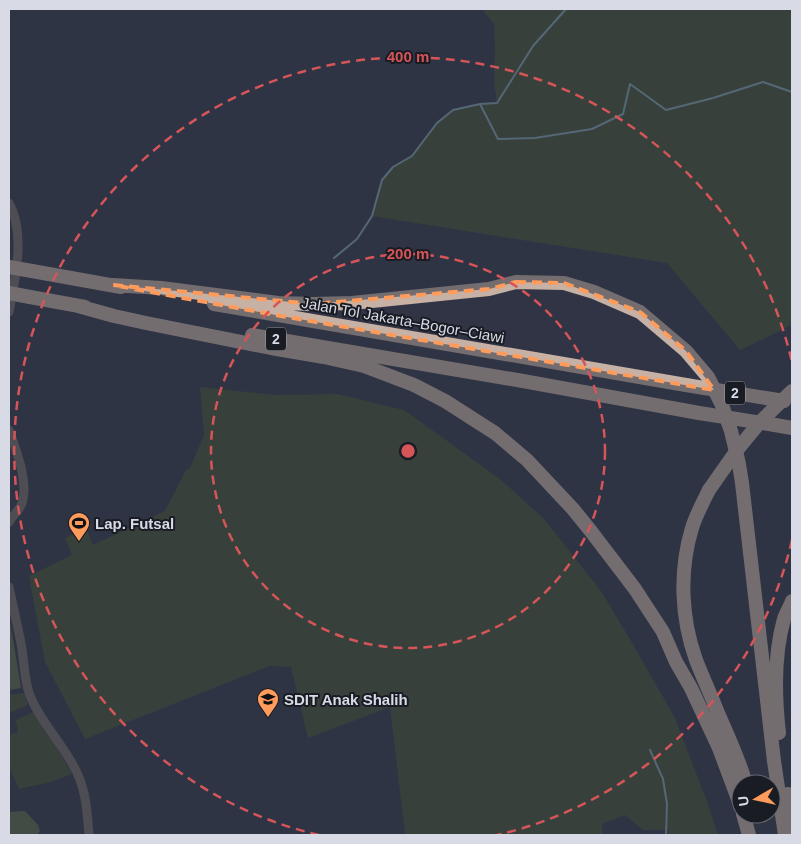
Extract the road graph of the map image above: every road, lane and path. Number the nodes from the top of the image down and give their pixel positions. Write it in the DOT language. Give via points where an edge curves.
graph roads {
  1 [pos="9,203"];
  2 [pos="13,263"];
  3 [pos="113,285"];
  4 [pos="9,293"];
  5 [pos="78,306"];
  6 [pos="9,312"];
  7 [pos="789,398"];
  8 [pos="792,428"];
  9 [pos="9,430"];
  10 [pos="9,522"];
  11 [pos="9,587"];
  12 [pos="792,601"];
  13 [pos="742,774"];
  14 [pos="731,779"];
  15 [pos="792,824"];
  16 [pos="89,835"];
  17 [pos="785,835"];
  1 -- 2 [label="street" via="15,215 18,238"];
  2 -- 3 [label="highway, Jalan Tol Jakarta–Bogor–Ciawi / 2, bridge" via="32,271"];
  2 -- 6 [label="street"];
  3 -- 7 [label="highway, Jalan Tol Jakarta–Bogor–Ciawi / 2, bridge" via="686,385"];
  3 -- 17 [label="highway" via="313,304 489,289 516,282 564,284 594,292 640,312 686,351 708,377 731,431 740,474"];
  4 -- 5 [label="highway, 2, bridge"];
  5 -- 8 [label="highway, 2, bridge"];
  5 -- 14 [label="highway" via="146,324 364,366 414,385 495,433 527,460 573,510 635,589 663,632 720,748"];
  7 -- 13 [label="highway, bridge" via="760,422 709,490 692,527 686,555 684,610 690,641"];
  9 -- 10 [label="street" via="20,466 24,495 22,505"];
  11 -- 16 [label="street" via="30,693 74,765 86,802"];
  12 -- 15 [label="highway" via="780,643 777,685 778,725"];
}
